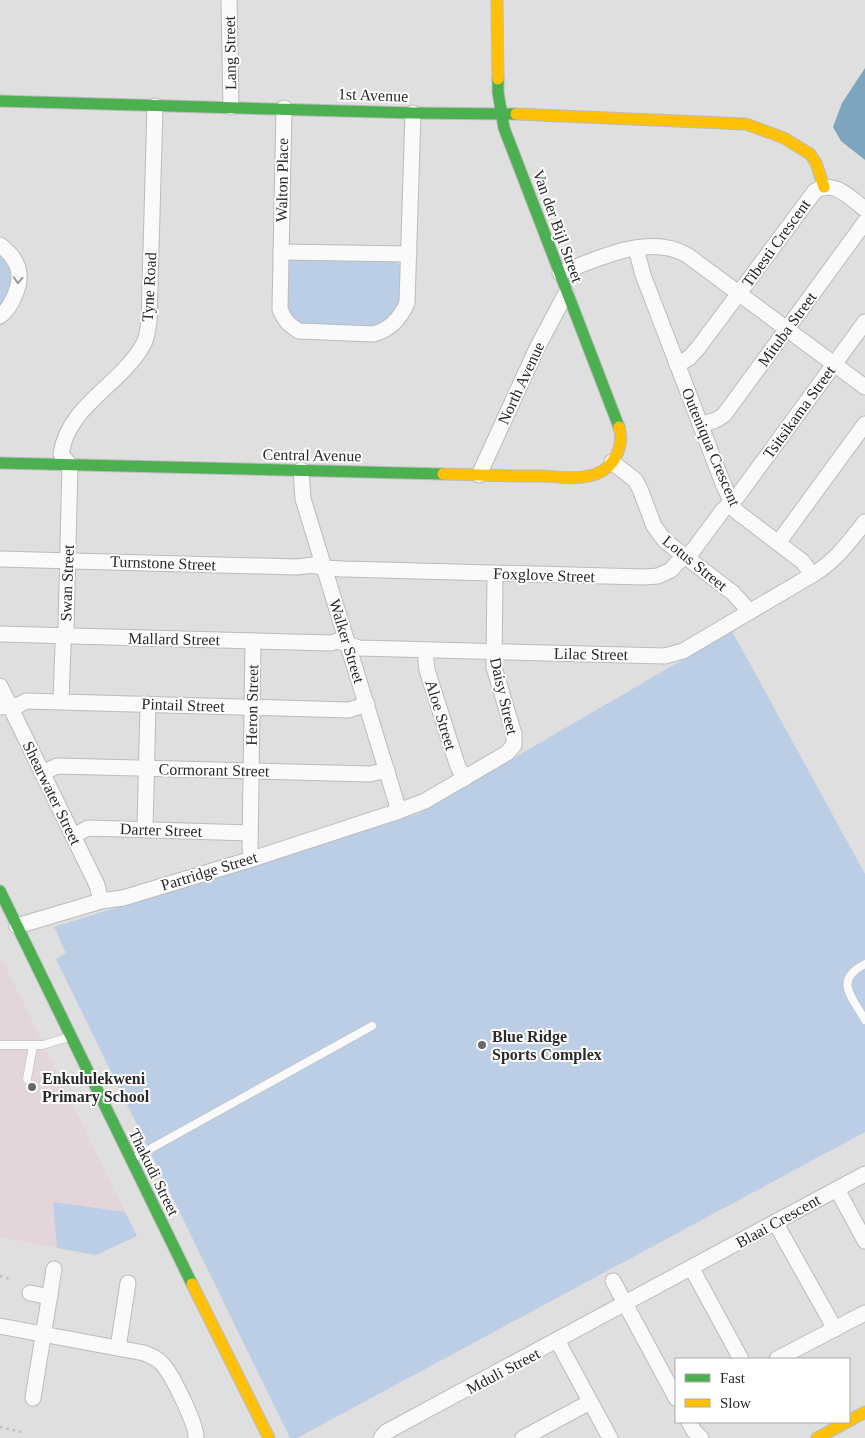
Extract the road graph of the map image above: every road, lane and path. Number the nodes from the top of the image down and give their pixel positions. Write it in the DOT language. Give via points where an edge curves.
graph roads {
  1 [pos="229,0"];
  2 [pos="497,0"];
  3 [pos="0,101"];
  4 [pos="155,106"];
  5 [pos="231,107"];
  6 [pos="284,108"];
  7 [pos="413,112"];
  8 [pos="501,113"];
  9 [pos="824,187"];
  10 [pos="865,209"];
  11 [pos="865,222"];
  12 [pos="0,245"];
  13 [pos="636,248"];
  14 [pos="281,252"];
  15 [pos="409,254"];
  16 [pos="560,273"];
  17 [pos="566,293"];
  18 [pos="738,293"];
  19 [pos="0,316"];
  20 [pos="865,322"];
  21 [pos="787,329"];
  22 [pos="834,364"];
  23 [pos="677,365"];
  24 [pos="865,387"];
  25 [pos="865,424"];
  26 [pos="700,425"];
  27 [pos="614,459"];
  28 [pos="0,463"];
  29 [pos="70,465"];
  30 [pos="301,470"];
  31 [pos="479,475"];
  32 [pos="732,502"];
  33 [pos="865,522"];
  34 [pos="778,543"];
  35 [pos="685,557"];
  36 [pos="0,559"];
  37 [pos="68,561"];
  38 [pos="324,568"];
  39 [pos="495,573"];
  40 [pos="812,575"];
  41 [pos="750,612"];
  42 [pos="0,634"];
  43 [pos="65,636"];
  44 [pos="253,641"];
  45 [pos="348,645"];
  46 [pos="425,650"];
  47 [pos="493,652"];
  48 [pos="0,686"];
  49 [pos="61,701"];
  50 [pos="148,704"];
  51 [pos="366,704"];
  52 [pos="5,706"];
  53 [pos="252,707"];
  54 [pos="146,768"];
  55 [pos="387,770"];
  56 [pos="251,771"];
  57 [pos="42,773"];
  58 [pos="464,779"];
  59 [pos="399,811"];
  60 [pos="145,830"];
  61 [pos="250,832"];
  62 [pos="73,836"];
  63 [pos="252,858"];
  64 [pos="0,891"];
  65 [pos="102,901"];
  66 [pos="17,926"];
  67 [pos="865,964"];
  68 [pos="865,1020"];
  69 [pos="372,1026"];
  70 [pos="71,1037"];
  71 [pos="0,1045"];
  72 [pos="33,1046"];
  73 [pos="27,1079"];
  74 [pos="130,1160"];
  75 [pos="865,1174"];
  76 [pos="837,1189"];
  77 [pos="775,1222"];
  78 [pos="865,1241"];
  79 [pos="54,1269"];
  80 [pos="692,1269"];
  81 [pos="0,1276"];
  82 [pos="10,1278"];
  83 [pos="613,1281"];
  84 [pos="128,1283"];
  85 [pos="30,1293"];
  86 [pos="50,1297"];
  87 [pos="625,1303"];
  88 [pos="865,1313"];
  89 [pos="0,1326"];
  90 [pos="835,1330"];
  91 [pos="43,1334"];
  92 [pos="558,1342"];
  93 [pos="118,1348"];
  94 [pos="740,1358"];
  95 [pos="779,1358"];
  96 [pos="675,1396"];
  97 [pos="33,1398"];
  98 [pos="590,1402"];
  99 [pos="865,1412"];
  100 [pos="850,1420"];
  101 [pos="844,1423"];
  102 [pos="0,1427"];
  103 [pos="26,1433"];
  104 [pos="526,1437"];
  105 [pos="196,1438"];
  106 [pos="269,1438"];
  107 [pos="381,1438"];
  108 [pos="610,1438"];
  109 [pos="818,1438"];
  1 -- 5 [label="street, Lang Street"];
  2 -- 8 [label="street, Van der Bijl Street"];
  3 -- 4 [label="street, 1st Avenue"];
  4 -- 5 [label="street, 1st Avenue"];
  4 -- 29 [label="street, Tyne Road" via="149,322 145,340 126,367 71,426 62,454"];
  5 -- 6 [label="street, 1st Avenue"];
  6 -- 7 [label="street, 1st Avenue"];
  6 -- 14 [label="street, Walton Place"];
  7 -- 8 [label="street, 1st Avenue"];
  7 -- 15 [label="street, Walton Place"];
  8 -- 9 [label="street, 1st Avenue" via="746,124 772,131 814,158"];
  8 -- 16 [label="street, Van der Bijl Street"];
  9 -- 10 [label="street, Tibesti Crescent" via="840,190"];
  9 -- 18 [label="street, Tibesti Crescent" via="812,194"];
  11 -- 21 [label="street, Mituba Street"];
  12 -- 19 [label="street, one-way" via="13,258 20,276 11,304"];
  13 -- 16 [label="street" via="617,251"];
  13 -- 18 [label="street" via="665,247 681,252"];
  13 -- 23 [label="street, Outeniqua Crescent"];
  14 -- 15 [label="street"];
  14 -- 15 [label="street, Walton Place" via="280,309 291,326 299,331 373,334 384,332 402,314 406,303"];
  16 -- 17 [label="street, Van der Bijl Street"];
  17 -- 27 [label="street, Van der Bijl Street" via="620,430"];
  17 -- 31 [label="street, North Avenue"];
  18 -- 21 [label="street"];
  18 -- 23 [label="street, Tibesti Crescent" via="698,348"];
  20 -- 22 [label="street, Tsitsikama Street"];
  21 -- 22 [label="street"];
  21 -- 26 [label="street, Mituba Street" via="724,415"];
  22 -- 24 [label="street"];
  22 -- 32 [label="street, Tsitsikama Street"];
  23 -- 26 [label="street, Outeniqua Crescent"];
  25 -- 34 [label="street"];
  26 -- 32 [label="street, Outeniqua Crescent"];
  27 -- 31 [label="street, Central Avenue" via="598,473 582,477"];
  27 -- 35 [label="street, Lotus Street" via="635,480 659,534"];
  28 -- 29 [label="street, Central Avenue"];
  29 -- 30 [label="street, Central Avenue"];
  29 -- 37 [label="street, Swan Street"];
  30 -- 31 [label="street, Central Avenue"];
  30 -- 38 [label="street, Walker Street" via="303,499"];
  32 -- 34 [label="street, Outeniqua Crescent" via="736,511"];
  32 -- 35 [label="street, Foxglove Street"];
  33 -- 40 [label="street" via="841,552"];
  34 -- 40 [label="street, Outeniqua Crescent" via="803,562"];
  35 -- 39 [label="street, Foxglove Street" via="671,570 651,577"];
  35 -- 41 [label="street, Lotus Street" via="733,593"];
  36 -- 37 [label="street, Turnstone Street"];
  37 -- 38 [label="street, Turnstone Street" via="297,567 313,564"];
  37 -- 43 [label="street, Swan Street"];
  38 -- 39 [label="street, Foxglove Street"];
  38 -- 45 [label="street, Walker Street"];
  39 -- 47 [label="street, Daisy Street"];
  40 -- 41 [label="street, Lilac Street"];
  41 -- 47 [label="street, Lilac Street" via="683,652 671,655"];
  42 -- 43 [label="street, Mallard Street"];
  43 -- 44 [label="street, Mallard Street"];
  43 -- 49 [label="street, Swan Street"];
  44 -- 45 [label="street, Mallard Street" via="337,641"];
  44 -- 53 [label="street, Heron Street"];
  45 -- 46 [label="street, Lilac Street"];
  45 -- 51 [label="street, Walker Street"];
  46 -- 47 [label="street, Lilac Street"];
  46 -- 58 [label="street, Aloe Street" via="427,670"];
  47 -- 58 [label="street, Daisy Street" via="494,667 515,740 510,751"];
  48 -- 52 [label="street, Shearwater Street"];
  49 -- 50 [label="street, Pintail Street"];
  49 -- 52 [label="street, Pintail Street" via="26,701"];
  50 -- 53 [label="street, Pintail Street"];
  50 -- 54 [label="street"];
  51 -- 53 [label="street, Pintail Street" via="349,710"];
  51 -- 55 [label="street, Walker Street"];
  52 -- 57 [label="street, Shearwater Street"];
  53 -- 56 [label="street, Heron Street"];
  54 -- 56 [label="street, Cormorant Street"];
  54 -- 57 [label="street, Cormorant Street" via="57,766"];
  54 -- 60 [label="street"];
  55 -- 56 [label="street, Cormorant Street" via="370,774"];
  55 -- 59 [label="street, Walker Street"];
  56 -- 61 [label="street, Heron Street"];
  57 -- 62 [label="street, Shearwater Street"];
  58 -- 59 [label="street, Daisy Street" via="425,801"];
  59 -- 63 [label="street, Partridge Street"];
  60 -- 61 [label="street, Darter Street"];
  60 -- 62 [label="street, Darter Street" via="88,828"];
  61 -- 63 [label="street, Heron Street"];
  62 -- 65 [label="street, Shearwater Street"];
  63 -- 65 [label="street, Partridge Street" via="123,898"];
  64 -- 66 [label="street, Thakudi Street"];
  65 -- 66 [label="street, Partridge Street"];
  66 -- 70 [label="street, Thakudi Street"];
  67 -- 68 [label="lane" via="846,982"];
  69 -- 74 [label="lane"];
  70 -- 72 [label="lane"];
  70 -- 74 [label="street, Thakudi Street"];
  71 -- 72 [label="lane"];
  72 -- 73 [label="lane"];
  74 -- 106 [label="street, Thakudi Street"];
  75 -- 76 [label="street, Blaai Crescent"];
  76 -- 77 [label="street, Blaai Crescent"];
  76 -- 78 [label="street"];
  77 -- 80 [label="street, Blaai Crescent"];
  77 -- 90 [label="street"];
  79 -- 86 [label="street"];
  80 -- 87 [label="street, Blaai Crescent"];
  80 -- 94 [label="street"];
  81 -- 82 [label="path"];
  83 -- 87 [label="street"];
  84 -- 93 [label="street"];
  85 -- 86 [label="street"];
  86 -- 91 [label="street"];
  87 -- 92 [label="street, Mduli Street"];
  87 -- 96 [label="street"];
  88 -- 90 [label="street"];
  89 -- 91 [label="street"];
  90 -- 95 [label="street"];
  91 -- 93 [label="street"];
  91 -- 97 [label="street"];
  92 -- 98 [label="street"];
  92 -- 107 [label="street, Mduli Street" via="386,1432"];
  93 -- 105 [label="street" via="152,1356 165,1366 195,1425"];
  98 -- 104 [label="street"];
  98 -- 108 [label="street"];
  99 -- 100 [label="street"];
  101 -- 109 [label="street"];
  102 -- 103 [label="path"];
}
